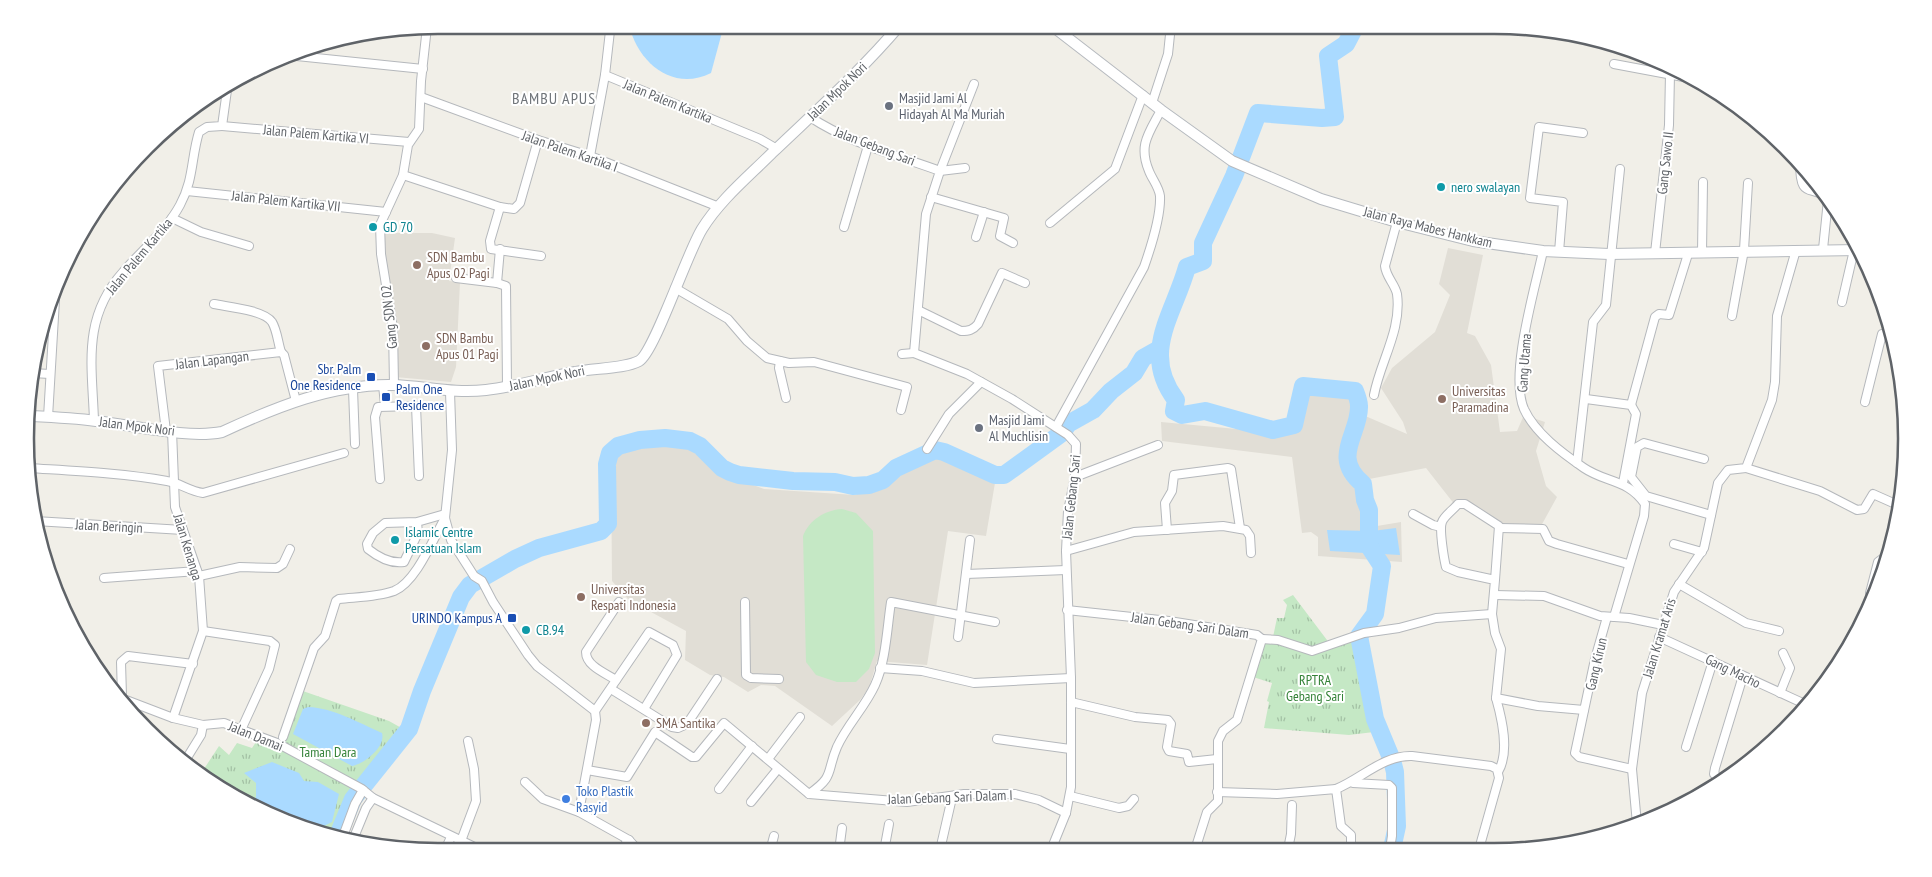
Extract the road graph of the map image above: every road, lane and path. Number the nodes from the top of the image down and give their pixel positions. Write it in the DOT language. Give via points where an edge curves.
graph roads {
  1 [pos="426,34"];
  2 [pos="610,34"];
  3 [pos="892,34"];
  4 [pos="1066,34"];
  5 [pos="1171,34"];
  6 [pos="304,57"];
  7 [pos="1614,64"];
  8 [pos="423,69"];
  9 [pos="1670,74"];
  10 [pos="606,75"];
  11 [pos="974,84"];
  12 [pos="226,94"];
  13 [pos="1143,95"];
  14 [pos="421,97"];
  15 [pos="1152,103"];
  16 [pos="1161,110"];
  17 [pos="810,117"];
  18 [pos="222,126"];
  19 [pos="1583,133"];
  20 [pos="538,140"];
  21 [pos="409,142"];
  22 [pos="868,146"];
  23 [pos="777,149"];
  24 [pos="590,156"];
  25 [pos="965,168"];
  26 [pos="1620,169"];
  27 [pos="940,171"];
  28 [pos="403,175"];
  29 [pos="1801,175"];
  30 [pos="1703,182"];
  31 [pos="1748,183"];
  32 [pos="187,191"];
  33 [pos="1815,193"];
  34 [pos="931,197"];
  35 [pos="500,206"];
  36 [pos="718,207"];
  37 [pos="1827,210"];
  38 [pos="386,212"];
  39 [pos="984,212"];
  40 [pos="172,218"];
  41 [pos="1050,222"];
  42 [pos="1397,222"];
  43 [pos="844,227"];
  44 [pos="976,237"];
  45 [pos="1014,243"];
  46 [pos="249,246"];
  47 [pos="500,249"];
  48 [pos="1823,249"];
  49 [pos="1744,250"];
  50 [pos="1796,250"];
  51 [pos="1852,250"];
  52 [pos="1543,251"];
  53 [pos="1559,252"];
  54 [pos="1655,253"];
  55 [pos="1702,253"];
  56 [pos="1609,254"];
  57 [pos="1688,254"];
  58 [pos="1855,255"];
  59 [pos="541,256"];
  60 [pos="456,278"];
  61 [pos="497,283"];
  62 [pos="1024,283"];
  63 [pos="674,288"];
  64 [pos="1842,302"];
  65 [pos="214,304"];
  66 [pos="918,310"];
  67 [pos="54,311"];
  68 [pos="1732,316"];
  69 [pos="1884,334"];
  70 [pos="281,352"];
  71 [pos="914,353"];
  72 [pos="902,354"];
  73 [pos="780,361"];
  74 [pos="39,373"];
  75 [pos="50,374"];
  76 [pos="982,382"];
  77 [pos="383,385"];
  78 [pos="394,385"];
  79 [pos="507,386"];
  80 [pos="353,389"];
  81 [pos="450,392"];
  82 [pos="1374,396"];
  83 [pos="786,398"];
  84 [pos="1586,399"];
  85 [pos="296,401"];
  86 [pos="1865,402"];
  87 [pos="1631,405"];
  88 [pos="385,406"];
  89 [pos="901,410"];
  90 [pos="35,416"];
  91 [pos="48,417"];
  92 [pos="94,420"];
  93 [pos="1056,427"];
  94 [pos="169,431"];
  95 [pos="355,444"];
  96 [pos="1158,445"];
  97 [pos="927,449"];
  98 [pos="344,453"];
  99 [pos="1704,459"];
  100 [pos="1577,463"];
  101 [pos="35,468"];
  102 [pos="1746,468"];
  103 [pos="419,476"];
  104 [pos="1075,477"];
  105 [pos="380,479"];
  106 [pos="174,482"];
  107 [pos="1623,484"];
  108 [pos="1893,503"];
  109 [pos="1413,514"];
  110 [pos="1711,515"];
  111 [pos="445,516"];
  112 [pos="43,521"];
  113 [pos="416,522"];
  114 [pos="1441,527"];
  115 [pos="1240,528"];
  116 [pos="1499,528"];
  117 [pos="183,530"];
  118 [pos="1167,530"];
  119 [pos="970,540"];
  120 [pos="1674,544"];
  121 [pos="290,549"];
  122 [pos="1066,551"];
  123 [pos="1702,552"];
  124 [pos="1251,553"];
  125 [pos="1879,561"];
  126 [pos="1628,564"];
  127 [pos="1066,570"];
  128 [pos="198,574"];
  129 [pos="966,574"];
  130 [pos="1875,574"];
  131 [pos="104,578"];
  132 [pos="1495,580"];
  133 [pos="1679,584"];
  134 [pos="1495,595"];
  135 [pos="619,602"];
  136 [pos="746,602"];
  137 [pos="1067,610"];
  138 [pos="1492,614"];
  139 [pos="960,617"];
  140 [pos="1611,617"];
  141 [pos="995,622"];
  142 [pos="1663,625"];
  143 [pos="203,631"];
  144 [pos="1778,631"];
  145 [pos="1659,637"];
  146 [pos="958,638"];
  147 [pos="1262,639"];
  148 [pos="1783,653"];
  149 [pos="1713,661"];
  150 [pos="193,664"];
  151 [pos="880,668"];
  152 [pos="1743,676"];
  153 [pos="1071,678"];
  154 [pos="717,679"];
  155 [pos="779,679"];
  156 [pos="616,680"];
  157 [pos="611,689"];
  158 [pos="122,691"];
  159 [pos="1780,693"];
  160 [pos="1496,698"];
  161 [pos="132,702"];
  162 [pos="1071,702"];
  163 [pos="1800,702"];
  164 [pos="644,708"];
  165 [pos="1584,710"];
  166 [pos="595,711"];
  167 [pos="800,717"];
  168 [pos="173,718"];
  169 [pos="203,725"];
  170 [pos="242,730"];
  171 [pos="283,737"];
  172 [pos="998,739"];
  173 [pos="468,741"];
  174 [pos="752,746"];
  175 [pos="1686,747"];
  176 [pos="1070,749"];
  177 [pos="188,756"];
  178 [pos="768,759"];
  179 [pos="1217,759"];
  180 [pos="1632,769"];
  181 [pos="587,770"];
  182 [pos="777,770"];
  183 [pos="1498,772"];
  184 [pos="1716,776"];
  185 [pos="525,782"];
  186 [pos="1352,783"];
  187 [pos="361,788"];
  188 [pos="719,789"];
  189 [pos="1336,790"];
  190 [pos="1217,792"];
  191 [pos="809,794"];
  192 [pos="956,795"];
  193 [pos="1070,796"];
  194 [pos="373,798"];
  195 [pos="1134,799"];
  196 [pos="751,802"];
  197 [pos="1292,805"];
  198 [pos="579,812"];
  199 [pos="1066,813"];
  200 [pos="1636,817"];
  201 [pos="889,824"];
  202 [pos="842,828"];
  203 [pos="345,831"];
  204 [pos="357,834"];
  205 [pos="774,836"];
  206 [pos="452,837"];
  207 [pos="629,840"];
  208 [pos="461,841"];
  209 [pos="449,843"];
  210 [pos="465,843"];
  211 [pos="627,843"];
  212 [pos="632,843"];
  213 [pos="772,843"];
  214 [pos="840,843"];
  215 [pos="885,843"];
  216 [pos="942,843"];
  217 [pos="1054,843"];
  218 [pos="1197,843"];
  219 [pos="1289,843"];
  220 [pos="1351,843"];
  221 [pos="1391,843"];
  222 [pos="1481,843"];
  1 -- 8 [label="street, Gang SDN 02"];
  2 -- 10 [label="street"];
  3 -- 17 [label="main road, Jalan Mpok Nori"];
  4 -- 13 [label="main road, Jalan Raya Mabes Hankkam"];
  5 -- 15 [label="street" via="1168,54"];
  6 -- 8 [label="street"];
  7 -- 9 [label="street"];
  8 -- 14 [label="street, Gang SDN 02"];
  9 -- 54 [label="street, Gang Sawo II" via="1669,126"];
  10 -- 23 [label="street, Jalan Palem Kartika"];
  10 -- 24 [label="street"];
  11 -- 27 [label="street"];
  12 -- 18 [label="street"];
  13 -- 15 [label="main road, Jalan Raya Mabes Hankkam"];
  13 -- 41 [label="street" via="1115,169"];
  14 -- 20 [label="street, Jalan Palem Kartika I"];
  14 -- 21 [label="street, Gang SDN 02" via="419,129"];
  15 -- 16 [label="main road, Jalan Raya Mabes Hankkam"];
  16 -- 42 [label="main road, Jalan Raya Mabes Hankkam" via="1232,161 1321,199"];
  16 -- 93 [label="street" via="1143,145 1148,171 1160,197 1151,247 1144,267"];
  17 -- 22 [label="street, Jalan Gebang Sari"];
  17 -- 23 [label="main road, Jalan Mpok Nori"];
  18 -- 21 [label="street, Jalan Palem Kartika VI"];
  18 -- 32 [label="street, Jalan Palem Kartika" via="207,127 199,132"];
  19 -- 53 [label="street" via="1539,127 1530,198 1563,202"];
  20 -- 24 [label="street, Jalan Palem Kartika I"];
  20 -- 35 [label="street" via="520,203 510,209"];
  21 -- 28 [label="street, Gang SDN 02"];
  22 -- 27 [label="street, Jalan Gebang Sari"];
  22 -- 43 [label="street"];
  23 -- 36 [label="main road, Jalan Mpok Nori"];
  24 -- 36 [label="street, Jalan Palem Kartika I"];
  25 -- 27 [label="street"];
  26 -- 56 [label="street"];
  27 -- 34 [label="street"];
  28 -- 35 [label="street"];
  28 -- 38 [label="street, Gang SDN 02"];
  29 -- 33 [label="street" via="1804,187"];
  30 -- 55 [label="street"];
  31 -- 49 [label="street"];
  32 -- 38 [label="street, Jalan Palem Kartika VII"];
  32 -- 40 [label="street, Jalan Palem Kartika"];
  34 -- 39 [label="street"];
  34 -- 66 [label="street" via="926,214"];
  35 -- 47 [label="street" via="490,241 491,249"];
  36 -- 63 [label="main road, Jalan Mpok Nori" via="701,231"];
  37 -- 48 [label="street"];
  38 -- 78 [label="street, Gang SDN 02" via="380,225 381,249 392,318"];
  39 -- 44 [label="street"];
  39 -- 45 [label="street" via="1004,218 1000,236"];
  40 -- 46 [label="street" via="201,232"];
  40 -- 92 [label="street, Jalan Palem Kartika" via="122,273 99,307 92,338"];
  42 -- 52 [label="main road, Jalan Raya Mabes Hankkam" via="1473,241"];
  42 -- 82 [label="street" via="1385,266 1385,273 1397,292 1394,336"];
  47 -- 59 [label="street"];
  47 -- 61 [label="street"];
  48 -- 50 [label="main road, Jalan Raya Mabes Hankkam"];
  48 -- 51 [label="main road, Jalan Raya Mabes Hankkam"];
  49 -- 50 [label="main road, Jalan Raya Mabes Hankkam"];
  49 -- 55 [label="main road, Jalan Raya Mabes Hankkam"];
  49 -- 68 [label="street"];
  50 -- 102 [label="street" via="1777,316 1772,400"];
  52 -- 53 [label="main road, Jalan Raya Mabes Hankkam"];
  52 -- 100 [label="street, Gang Utama" via="1522,345 1519,387 1521,399 1535,427"];
  53 -- 56 [label="main road, Jalan Raya Mabes Hankkam"];
  54 -- 56 [label="main road, Jalan Raya Mabes Hankkam"];
  54 -- 57 [label="main road, Jalan Raya Mabes Hankkam"];
  55 -- 57 [label="main road, Jalan Raya Mabes Hankkam"];
  56 -- 84 [label="street" via="1604,308 1593,322"];
  57 -- 87 [label="street" via="1669,316 1659,314 1655,317"];
  58 -- 64 [label="street"];
  60 -- 61 [label="street"];
  61 -- 79 [label="street" via="506,286"];
  62 -- 66 [label="street" via="1002,273 978,324 967,331"];
  63 -- 73 [label="street" via="728,319 767,358"];
  63 -- 79 [label="main road, Jalan Mpok Nori" via="654,340 642,360"];
  65 -- 70 [label="street" via="268,318 273,323"];
  66 -- 71 [label="street"];
  67 -- 75 [label="street"];
  69 -- 86 [label="street"];
  70 -- 85 [label="street"];
  70 -- 94 [label="street, Jalan Lapangan" via="158,366"];
  71 -- 72 [label="street"];
  71 -- 76 [label="street, Jalan Gebang Sari" via="951,366"];
  73 -- 83 [label="street"];
  73 -- 89 [label="street" via="808,361 907,387"];
  74 -- 75 [label="street"];
  75 -- 91 [label="street"];
  76 -- 93 [label="street, Jalan Gebang Sari"];
  76 -- 97 [label="street" via="949,414"];
  77 -- 78 [label="main road, Jalan Mpok Nori"];
  77 -- 80 [label="main road, Jalan Mpok Nori"];
  77 -- 88 [label="street"];
  78 -- 81 [label="main road, Jalan Mpok Nori"];
  79 -- 81 [label="main road, Jalan Mpok Nori"];
  80 -- 85 [label="main road, Jalan Mpok Nori"];
  80 -- 95 [label="street"];
  81 -- 111 [label="street" via="452,459"];
  84 -- 87 [label="street"];
  84 -- 100 [label="street"];
  85 -- 94 [label="main road, Jalan Mpok Nori" via="222,432"];
  87 -- 107 [label="street" via="1637,417"];
  88 -- 103 [label="street" via="416,406"];
  88 -- 105 [label="street" via="378,407 375,417"];
  90 -- 91 [label="main road, Jalan Mpok Nori"];
  91 -- 92 [label="main road, Jalan Mpok Nori"];
  92 -- 94 [label="main road, Jalan Mpok Nori"];
  93 -- 104 [label="street, Jalan Gebang Sari" via="1076,444"];
  94 -- 106 [label="street, Jalan Kenanga"];
  96 -- 104 [label="street"];
  98 -- 106 [label="street" via="203,493 192,492"];
  99 -- 110 [label="street" via="1644,443 1637,448 1631,477 1646,496"];
  100 -- 107 [label="street, Gang Utama" via="1591,473"];
  101 -- 106 [label="street"];
  102 -- 108 [label="street" via="1820,491 1857,510 1864,509 1873,494"];
  102 -- 110 [label="street, Jalan Kramat Aris" via="1728,470 1720,477"];
  104 -- 122 [label="street, Jalan Gebang Sari" via="1068,512"];
  106 -- 117 [label="street, Jalan Kenanga" via="175,507"];
  107 -- 126 [label="street, Gang Kirun" via="1645,504"];
  109 -- 114 [label="street"];
  110 -- 123 [label="street, Jalan Kramat Aris"];
  111 -- 113 [label="street"];
  111 -- 166 [label="street" via="451,540 474,576 482,580 528,655 537,666"];
  111 -- 171 [label="street" via="414,574 403,586 388,593 336,601 325,636 314,648"];
  112 -- 117 [label="street, Jalan Beringin"];
  113 -- 113 [label="street" via="385,523 373,533 368,549 377,556 404,562 418,533"];
  114 -- 116 [label="street" via="1445,517 1462,504"];
  114 -- 132 [label="street" via="1446,567"];
  115 -- 118 [label="street"];
  115 -- 118 [label="street" via="1231,469 1228,468 1174,475 1172,491 1165,503"];
  115 -- 124 [label="street" via="1250,536"];
  116 -- 126 [label="street" via="1543,529 1549,541"];
  116 -- 132 [label="street"];
  117 -- 128 [label="street, Jalan Kenanga"];
  118 -- 122 [label="street" via="1134,532"];
  119 -- 129 [label="street"];
  120 -- 123 [label="street"];
  121 -- 128 [label="street" via="278,568 240,567"];
  122 -- 127 [label="street, Jalan Gebang Sari"];
  123 -- 133 [label="street, Jalan Kramat Aris"];
  125 -- 130 [label="street"];
  126 -- 140 [label="street, Gang Kirun"];
  127 -- 129 [label="street"];
  127 -- 137 [label="street, Jalan Gebang Sari"];
  128 -- 131 [label="street"];
  128 -- 143 [label="street, Jalan Kenanga"];
  129 -- 139 [label="street"];
  132 -- 134 [label="street"];
  133 -- 142 [label="street, Jalan Kramat Aris"];
  133 -- 144 [label="street" via="1746,623"];
  134 -- 138 [label="street"];
  134 -- 140 [label="street" via="1544,596"];
  135 -- 156 [label="street" via="586,656 589,663"];
  136 -- 155 [label="street" via="746,675"];
  137 -- 147 [label="street, Jalan Gebang Sari Dalam" via="1169,621 1257,635"];
  137 -- 153 [label="street, Jalan Gebang Sari"];
  138 -- 147 [label="street" via="1436,618 1364,633 1312,651 1278,640"];
  138 -- 160 [label="street" via="1500,649"];
  139 -- 141 [label="street"];
  139 -- 146 [label="street"];
  139 -- 151 [label="street" via="891,602"];
  140 -- 142 [label="street"];
  140 -- 165 [label="street, Gang Kirun"];
  142 -- 145 [label="street, Jalan Kramat Aris"];
  143 -- 150 [label="street, Jalan Kenanga"];
  143 -- 170 [label="street" via="270,641 275,645 269,669"];
  145 -- 149 [label="street, Gang Macho"];
  145 -- 180 [label="street, Jalan Kramat Aris" via="1642,693"];
  147 -- 179 [label="street, Jalan Gebang Sari Dalam" via="1237,720 1220,736"];
  148 -- 159 [label="street" via="1790,668"];
  149 -- 152 [label="street, Gang Macho"];
  149 -- 175 [label="street"];
  150 -- 158 [label="street" via="128,656 121,662"];
  150 -- 168 [label="street, Jalan Kenanga"];
  151 -- 153 [label="street" via="922,672 974,683"];
  151 -- 191 [label="street" via="874,686 838,746 830,775 824,784"];
  152 -- 159 [label="street, Gang Macho"];
  152 -- 184 [label="street" via="1715,768"];
  153 -- 162 [label="street, Jalan Gebang Sari"];
  154 -- 164 [label="street" via="684,727 672,727"];
  156 -- 157 [label="street"];
  156 -- 164 [label="street" via="649,632 673,645 677,655"];
  157 -- 164 [label="street"];
  157 -- 166 [label="street"];
  159 -- 163 [label="street, Gang Macho"];
  160 -- 165 [label="street"];
  160 -- 183 [label="street" via="1502,719 1503,745 1503,761"];
  161 -- 168 [label="street, Jalan Damai"];
  162 -- 176 [label="street, Jalan Gebang Sari"];
  162 -- 179 [label="street" via="1134,718 1168,720 1171,724 1169,752 1187,754 1189,762"];
  165 -- 180 [label="street, Gang Kirun" via="1576,743 1577,756"];
  166 -- 181 [label="street"];
  167 -- 178 [label="street"];
  168 -- 169 [label="street, Jalan Damai"];
  169 -- 170 [label="street, Jalan Damai" via="224,723"];
  169 -- 177 [label="street" via="201,735"];
  170 -- 187 [label="street, Jalan Damai" via="277,744"];
  172 -- 176 [label="street"];
  173 -- 208 [label="street" via="476,801"];
  174 -- 178 [label="street"];
  174 -- 181 [label="street" via="724,723 694,757 655,732 627,777"];
  174 -- 188 [label="street"];
  176 -- 193 [label="street, Jalan Gebang Sari"];
  178 -- 182 [label="street"];
  179 -- 190 [label="street, Jalan Gebang Sari Dalam"];
  180 -- 200 [label="street, Jalan Kramat Aris"];
  181 -- 198 [label="street"];
  182 -- 191 [label="street"];
  182 -- 196 [label="street"];
  183 -- 186 [label="street" via="1491,766 1412,756 1384,762"];
  183 -- 222 [label="street"];
  185 -- 198 [label="street" via="543,799"];
  186 -- 189 [label="street"];
  186 -- 221 [label="street" via="1389,785 1392,788"];
  187 -- 194 [label="street, Jalan Damai"];
  187 -- 203 [label="street"];
  189 -- 190 [label="street" via="1277,794"];
  189 -- 220 [label="street" via="1341,826 1351,835"];
  190 -- 218 [label="street, Jalan Gebang Sari Dalam" via="1218,801 1208,812"];
  191 -- 192 [label="street, Jalan Gebang Sari Dalam I" via="907,802"];
  192 -- 199 [label="street, Jalan Gebang Sari Dalam I" via="1023,795"];
  192 -- 216 [label="street" via="951,802"];
  193 -- 195 [label="street" via="1119,808 1128,806"];
  193 -- 199 [label="street, Jalan Gebang Sari"];
  194 -- 204 [label="street"];
  194 -- 206 [label="street, Jalan Damai"];
  197 -- 219 [label="street"];
  198 -- 207 [label="street"];
  199 -- 217 [label="street, Jalan Gebang Sari"];
  201 -- 215 [label="street"];
  202 -- 214 [label="street"];
  205 -- 213 [label="street"];
  206 -- 208 [label="street, Jalan Damai"];
  206 -- 209 [label="street"];
  207 -- 211 [label="street"];
  207 -- 212 [label="street"];
  208 -- 210 [label="street, Jalan Damai"];
}
